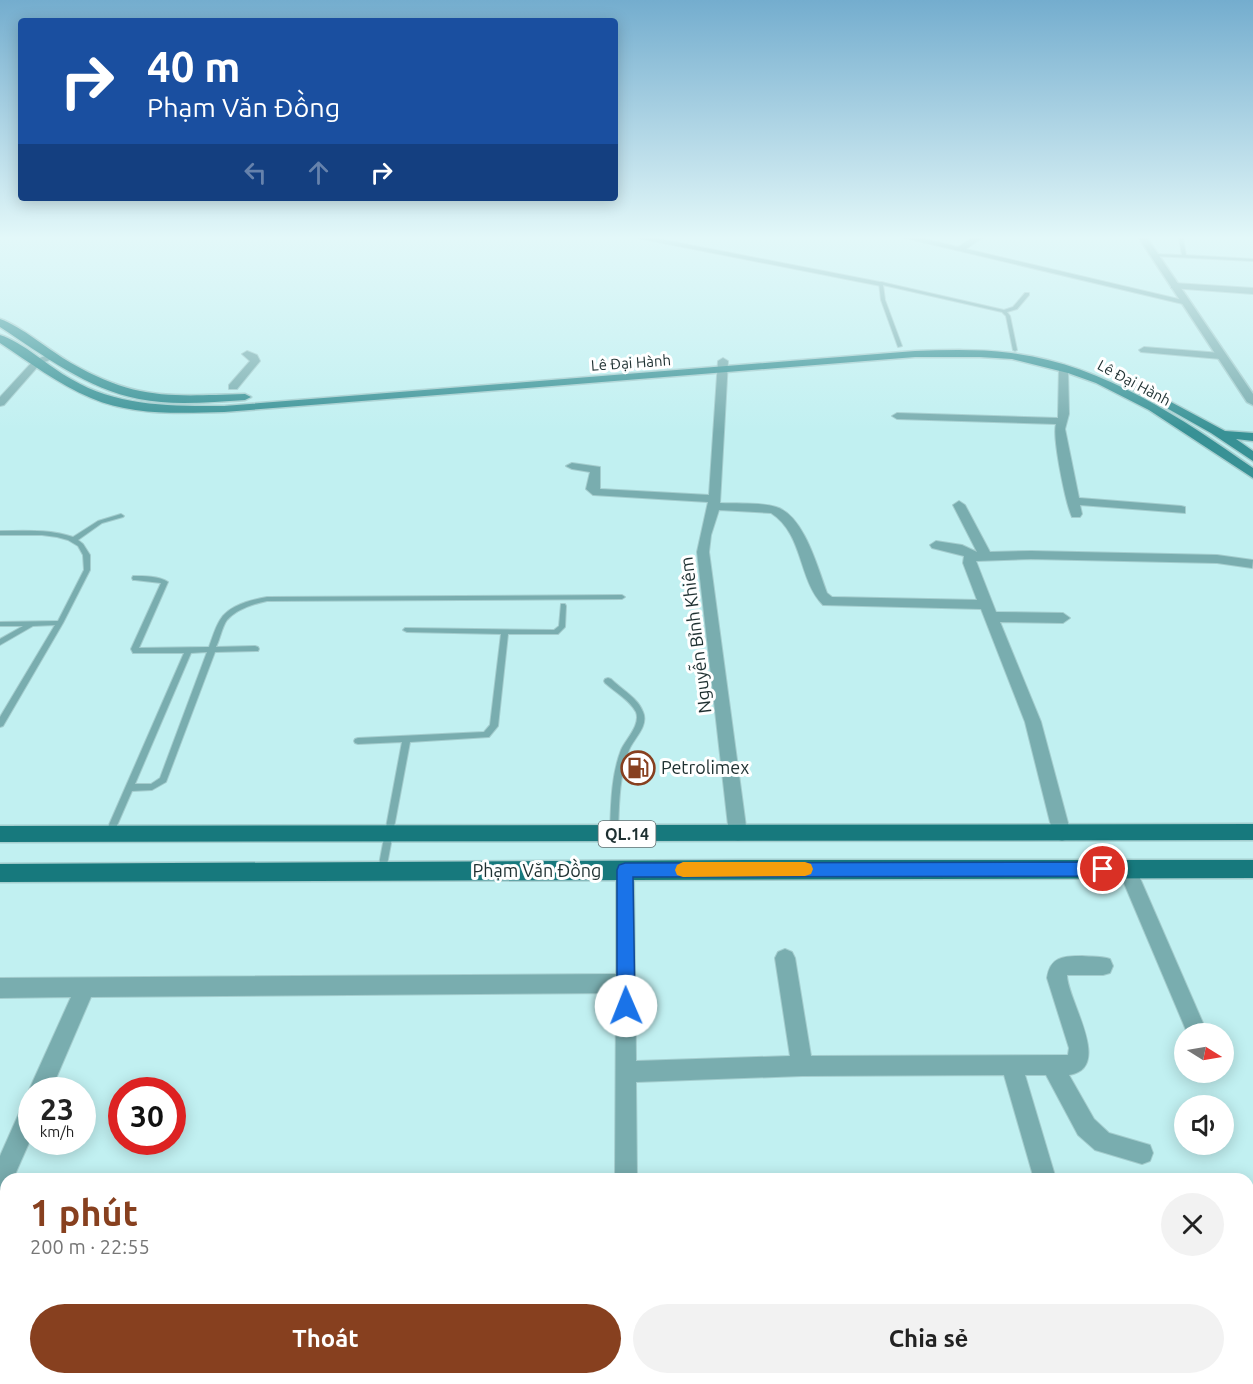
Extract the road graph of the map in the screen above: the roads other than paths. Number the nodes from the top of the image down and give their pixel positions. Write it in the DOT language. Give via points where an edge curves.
graph roads {
  1 [pos="884,303"];
  2 [pos="970,303"];
  3 [pos="1020,303"];
  4 [pos="1184,303"];
  5 [pos="1004,310"];
  6 [pos="0,322"];
  7 [pos="0,338"];
  8 [pos="900,346"];
  9 [pos="1015,350"];
  10 [pos="1144,350"];
  11 [pos="247,354"];
  12 [pos="54,356"];
  13 [pos="1221,356"];
  14 [pos="37,362"];
  15 [pos="723,366"];
  16 [pos="1063,368"];
  17 [pos="233,387"];
  18 [pos="1253,402"];
  19 [pos="0,403"];
  20 [pos="897,416"];
  21 [pos="1061,421"];
  22 [pos="1197,435"];
  23 [pos="1222,435"];
  24 [pos="1253,437"];
  25 [pos="1253,457"];
  26 [pos="572,466"];
  27 [pos="1253,474"];
  28 [pos="1072,501"];
  29 [pos="714,502"];
  30 [pos="959,505"];
  31 [pos="1181,510"];
  32 [pos="1076,514"];
  33 [pos="121,516"];
  34 [pos="0,533"];
  35 [pos="75,539"];
  36 [pos="936,545"];
  37 [pos="980,556"];
  38 [pos="1252,564"];
  39 [pos="135,578"];
  40 [pos="622,597"];
  41 [pos="562,606"];
  42 [pos="989,611"];
  43 [pos="1063,618"];
  44 [pos="60,623"];
  45 [pos="0,624"];
  46 [pos="31,625"];
  47 [pos="407,630"];
  48 [pos="505,631"];
  49 [pos="0,642"];
  50 [pos="255,649"];
  51 [pos="212,650"];
  52 [pos="188,651"];
  53 [pos="608,681"];
  54 [pos="0,724"];
  55 [pos="407,739"];
  56 [pos="358,741"];
  57 [pos="129,788"];
  58 [pos="1253,832"];
  59 [pos="0,834"];
  60 [pos="109,834"];
  61 [pos="614,834"];
  62 [pos="738,834"];
  63 [pos="1062,834"];
  64 [pos="389,835"];
  65 [pos="1127,869"];
  66 [pos="1253,869"];
  67 [pos="625,870"];
  68 [pos="381,871"];
  69 [pos="0,873"];
  70 [pos="785,958"];
  71 [pos="1103,966"];
  72 [pos="625,984"];
  73 [pos="0,988"];
  74 [pos="85,988"];
  75 [pos="1193,1023"];
  76 [pos="1011,1065"];
  77 [pos="1052,1065"];
  78 [pos="802,1066"];
  79 [pos="627,1072"];
  80 [pos="46,1077"];
  81 [pos="18,1142"];
  82 [pos="1142,1153"];
  83 [pos="4,1173"];
  84 [pos="626,1173"];
  85 [pos="1043,1173"];
  1 -- 8 [label="lane"];
  2 -- 5 [label="lane"];
  3 -- 5 [label="lane"];
  4 -- 13 [label="street"];
  5 -- 9 [label="lane"];
  6 -- 12 [label="main road, Lê Đại Hành"];
  7 -- 14 [label="main road, Lê Đại Hành"];
  8 -- 9 [label="main road, Lê Đại Hành"];
  8 -- 15 [label="main road, Lê Đại Hành"];
  9 -- 23 [label="main road, Lê Đại Hành" via="1084,365 1123,380"];
  10 -- 13 [label="street"];
  11 -- 17 [label="street" via="255,361"];
  12 -- 14 [label="street"];
  12 -- 15 [label="main road, Lê Đại Hành" via="108,386 138,396 176,399"];
  13 -- 18 [label="street"];
  14 -- 15 [label="main road, Lê Đại Hành" via="97,397 167,410 236,408"];
  14 -- 19 [label="street"];
  15 -- 16 [label="main road, Lê Đại Hành" via="959,352 1042,361"];
  15 -- 29 [label="street, Nguyễn Bỉnh Khiêm"];
  16 -- 21 [label="street"];
  16 -- 22 [label="main road, Lê Đại Hành" via="1121,390"];
  20 -- 21 [label="street"];
  21 -- 28 [label="street"];
  22 -- 23 [label="main road"];
  22 -- 27 [label="main road, Lê Đại Hành"];
  23 -- 24 [label="main road"];
  23 -- 25 [label="main road, Lê Đại Hành"];
  26 -- 29 [label="street" via="596,470 594,491"];
  28 -- 31 [label="street"];
  28 -- 32 [label="street"];
  29 -- 42 [label="street" via="783,513 792,523 821,595 828,602"];
  29 -- 62 [label="street, Nguyễn Bỉnh Khiêm" via="703,552"];
  30 -- 37 [label="street"];
  33 -- 35 [label="lane" via="100,522"];
  34 -- 35 [label="lane"];
  35 -- 44 [label="lane" via="87,554 87,570"];
  36 -- 37 [label="street"];
  37 -- 38 [label="street" via="1217,559"];
  37 -- 42 [label="street" via="970,557 969,563"];
  39 -- 52 [label="lane" via="165,582 136,651"];
  40 -- 51 [label="lane" via="267,599 252,601 231,612 223,620"];
  41 -- 48 [label="lane" via="560,630"];
  42 -- 43 [label="street"];
  42 -- 63 [label="street" via="1037,735"];
  44 -- 46 [label="lane"];
  44 -- 54 [label="lane"];
  45 -- 46 [label="lane"];
  46 -- 49 [label="lane"];
  47 -- 48 [label="lane"];
  48 -- 55 [label="lane" via="492,731 486,735"];
  50 -- 51 [label="lane"];
  51 -- 52 [label="lane"];
  51 -- 57 [label="lane" via="163,780 152,787"];
  52 -- 57 [label="lane"];
  53 -- 61 [label="lane" via="638,708 641,716 617,779"];
  55 -- 56 [label="lane"];
  55 -- 64 [label="lane"];
  57 -- 60 [label="lane"];
  58 -- 63 [label="main road, Phạm Văn Đồng / QL.14"];
  59 -- 60 [label="main road, Phạm Văn Đồng / QL.14"];
  60 -- 64 [label="main road, Phạm Văn Đồng / QL.14"];
  61 -- 62 [label="main road, Phạm Văn Đồng / QL.14"];
  61 -- 64 [label="main road, Phạm Văn Đồng / QL.14"];
  62 -- 63 [label="main road, Phạm Văn Đồng / QL.14"];
  64 -- 68 [label="lane"];
  65 -- 66 [label="main road, Phạm Văn Đồng / QL.14"];
  65 -- 67 [label="main road, Phạm Văn Đồng / QL.14"];
  65 -- 75 [label="street"];
  67 -- 68 [label="main road, Phạm Văn Đồng / QL.14"];
  67 -- 72 [label="street"];
  68 -- 69 [label="main road, Phạm Văn Đồng / QL.14"];
  70 -- 78 [label="street"];
  71 -- 77 [label="street" via="1064,965 1058,970 1079,1058 1072,1065"];
  72 -- 74 [label="street"];
  72 -- 79 [label="street"];
  73 -- 74 [label="street"];
  74 -- 80 [label="street"];
  76 -- 77 [label="street"];
  76 -- 78 [label="street"];
  76 -- 85 [label="street"];
  77 -- 82 [label="street" via="1086,1127 1103,1142"];
  78 -- 79 [label="street"];
  79 -- 84 [label="street"];
  81 -- 83 [label="street"];
}
